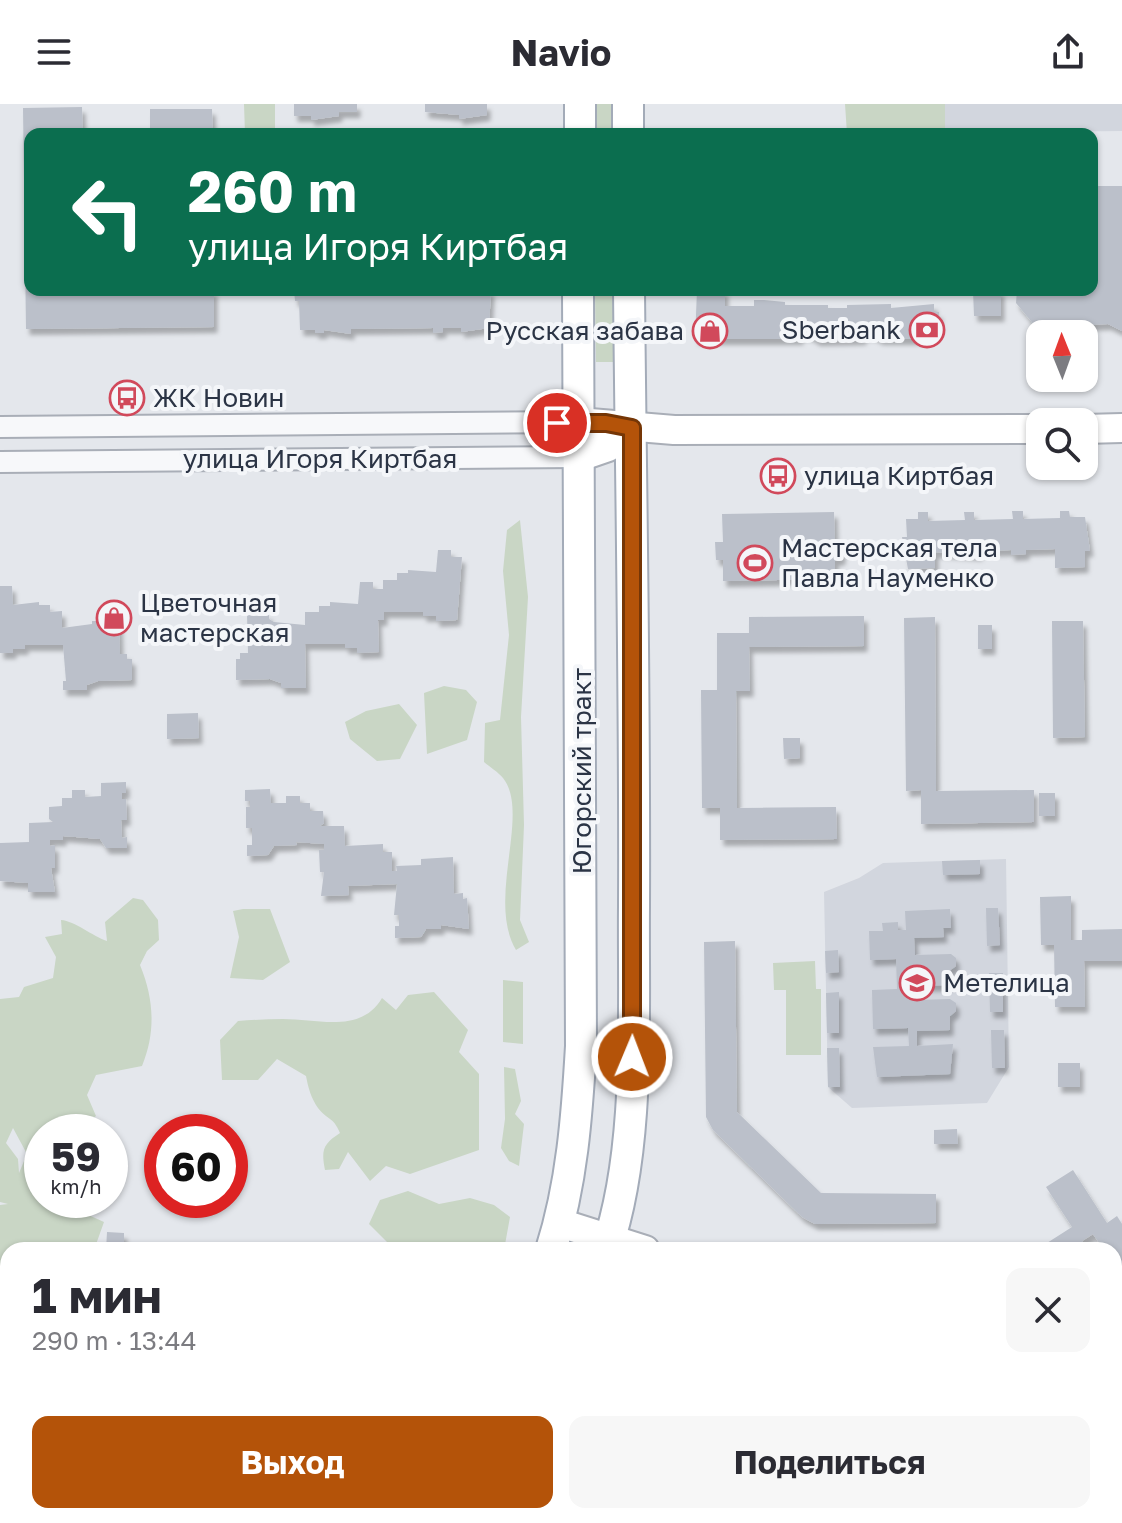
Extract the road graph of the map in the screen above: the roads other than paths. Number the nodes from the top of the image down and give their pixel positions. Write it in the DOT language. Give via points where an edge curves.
graph roads {
  1 [pos="580,104"];
  2 [pos="628,104"];
  3 [pos="580,128"];
  4 [pos="628,128"];
  5 [pos="578,296"];
  6 [pos="629,296"];
  7 [pos="578,422"];
  8 [pos="0,427"];
  9 [pos="632,428"];
  10 [pos="1122,428"];
  11 [pos="1026,429"];
  12 [pos="1098,429"];
  13 [pos="579,457"];
  14 [pos="0,462"];
  15 [pos="556,1237"];
  16 [pos="588,1242"];
  17 [pos="609,1242"];
  1 -- 3 [label="main road"];
  2 -- 4 [label="main road"];
  5 -- 7 [label="main road, Югорский тракт"];
  6 -- 9 [label="main road, Югорский тракт"];
  7 -- 8 [label="street, улица Игоря Киртбая"];
  7 -- 9 [label="main road, улица Игоря Киртбая"];
  7 -- 13 [label="main road, Югорский тракт"];
  9 -- 11 [label="main road, улица Игоря Киртбая"];
  9 -- 13 [label="main road, улица Игоря Киртбая" via="608,447"];
  9 -- 17 [label="main road, Югорский тракт" via="632,1057 625,1154"];
  10 -- 12 [label="main road"];
  13 -- 14 [label="street, улица Игоря Киртбая"];
  13 -- 15 [label="main road, Югорский тракт" via="581,1046 573,1146"];
  15 -- 16 [label="main road"];
}
